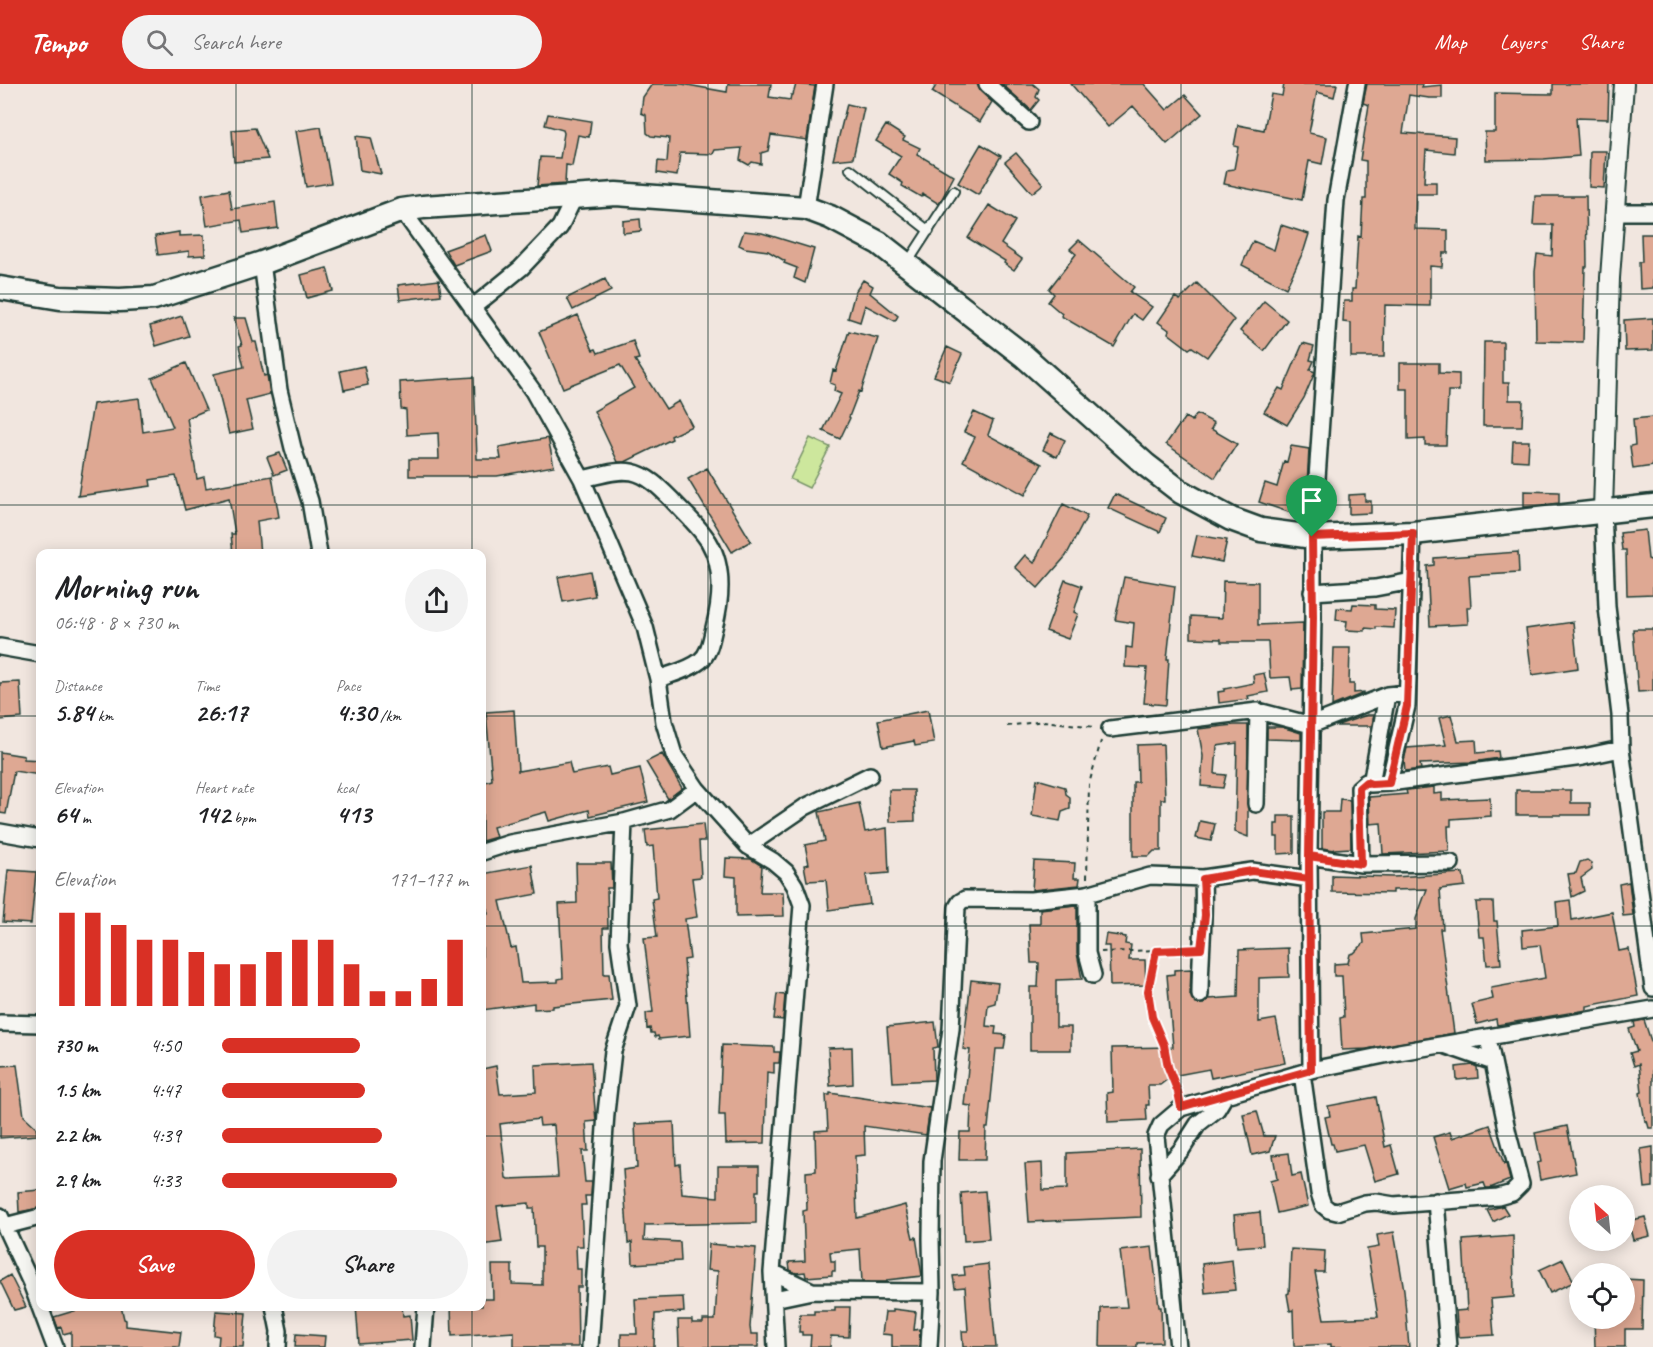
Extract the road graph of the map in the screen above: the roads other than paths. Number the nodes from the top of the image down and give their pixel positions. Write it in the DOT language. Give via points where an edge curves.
graph roads {
  1 [pos="825,84"];
  2 [pos="987,84"];
  3 [pos="1357,84"];
  4 [pos="1624,84"];
  5 [pos="1029,122"];
  6 [pos="850,169"];
  7 [pos="954,191"];
  8 [pos="575,196"];
  9 [pos="806,208"];
  10 [pos="402,210"];
  11 [pos="1614,212"];
  12 [pos="1653,212"];
  13 [pos="929,231"];
  14 [pos="262,263"];
  15 [pos="906,265"];
  16 [pos="0,288"];
  17 [pos="472,308"];
  18 [pos="582,479"];
  19 [pos="1653,506"];
  20 [pos="1603,510"];
  21 [pos="1413,533"];
  22 [pos="1312,537"];
  23 [pos="318,549"];
  24 [pos="1412,582"];
  25 [pos="1312,592"];
  26 [pos="0,647"];
  27 [pos="36,653"];
  28 [pos="658,679"];
  29 [pos="1407,693"];
  30 [pos="1387,695"];
  31 [pos="1258,711"];
  32 [pos="1311,725"];
  33 [pos="1110,729"];
  34 [pos="1621,749"];
  35 [pos="870,775"];
  36 [pos="1389,783"];
  37 [pos="1371,784"];
  38 [pos="697,789"];
  39 [pos="1256,804"];
  40 [pos="624,822"];
  41 [pos="0,832"];
  42 [pos="36,838"];
  43 [pos="748,846"];
  44 [pos="486,851"];
  45 [pos="1309,856"];
  46 [pos="1451,862"];
  47 [pos="1361,864"];
  48 [pos="1203,879"];
  49 [pos="1309,879"];
  50 [pos="1087,894"];
  51 [pos="1093,975"];
  52 [pos="1653,988"];
  53 [pos="1200,995"];
  54 [pos="1653,1009"];
  55 [pos="0,1023"];
  56 [pos="36,1024"];
  57 [pos="1488,1038"];
  58 [pos="1444,1045"];
  59 [pos="1493,1062"];
  60 [pos="1307,1072"];
  61 [pos="1226,1094"];
  62 [pos="1203,1101"];
  63 [pos="1198,1124"];
  64 [pos="1159,1175"];
  65 [pos="1436,1201"];
  66 [pos="36,1217"];
  67 [pos="3,1221"];
  68 [pos="772,1272"];
  69 [pos="812,1291"];
  70 [pos="932,1292"];
  71 [pos="36,1296"];
  72 [pos="774,1299"];
  73 [pos="42,1311"];
  74 [pos="275,1311"];
  75 [pos="426,1311"];
  76 [pos="55,1347"];
  77 [pos="278,1347"];
  78 [pos="423,1347"];
  79 [pos="590,1347"];
  80 [pos="776,1347"];
  81 [pos="929,1347"];
  82 [pos="1178,1347"];
  83 [pos="1448,1347"];
  1 -- 9 [label="street"];
  2 -- 5 [label="street"];
  3 -- 22 [label="street" via="1336,200"];
  4 -- 11 [label="street"];
  6 -- 13 [label="lane"];
  7 -- 13 [label="lane"];
  8 -- 9 [label="main road" via="616,194"];
  8 -- 10 [label="main road"];
  8 -- 17 [label="street" via="560,227 521,268"];
  9 -- 15 [label="main road" via="855,229"];
  10 -- 14 [label="main road"];
  10 -- 17 [label="street"];
  11 -- 12 [label="street"];
  11 -- 20 [label="street"];
  13 -- 15 [label="lane"];
  14 -- 16 [label="main road" via="154,298 60,298"];
  14 -- 23 [label="street" via="279,390 310,501"];
  15 -- 22 [label="main road" via="1023,356 1181,492 1261,530"];
  17 -- 18 [label="street" via="533,391"];
  18 -- 28 [label="street" via="645,627"];
  18 -- 28 [label="street" via="618,472 633,472 647,479 711,544 720,584 709,650 691,666"];
  19 -- 20 [label="main road"];
  20 -- 21 [label="main road"];
  20 -- 34 [label="street" via="1607,607"];
  21 -- 22 [label="main road"];
  21 -- 24 [label="street"];
  22 -- 25 [label="street"];
  24 -- 25 [label="street"];
  24 -- 29 [label="street"];
  25 -- 32 [label="street"];
  26 -- 27 [label="street"];
  28 -- 38 [label="street" via="674,755"];
  29 -- 30 [label="street"];
  29 -- 36 [label="street"];
  30 -- 32 [label="street"];
  30 -- 37 [label="street"];
  31 -- 32 [label="street"];
  31 -- 33 [label="street"];
  31 -- 39 [label="street"];
  32 -- 45 [label="street"];
  34 -- 36 [label="street"];
  34 -- 52 [label="street"];
  35 -- 43 [label="street" via="805,807"];
  36 -- 37 [label="street"];
  37 -- 47 [label="street" via="1366,782 1359,788"];
  38 -- 40 [label="street" via="670,809"];
  38 -- 43 [label="street"];
  40 -- 44 [label="street"];
  40 -- 79 [label="street" via="619,943 628,1006 613,1051 606,1113"];
  41 -- 42 [label="street"];
  43 -- 68 [label="street" via="786,872 802,905"];
  45 -- 47 [label="street"];
  45 -- 49 [label="street"];
  46 -- 47 [label="street"];
  48 -- 49 [label="street" via="1252,871"];
  48 -- 50 [label="street" via="1150,876"];
  48 -- 53 [label="street"];
  49 -- 60 [label="street"];
  50 -- 51 [label="street" via="1087,953"];
  50 -- 70 [label="street" via="1031,900 965,899 957,907 951,1029 932,1161"];
  54 -- 57 [label="street"];
  55 -- 56 [label="street"];
  57 -- 58 [label="street"];
  57 -- 59 [label="street"];
  58 -- 59 [label="street"];
  58 -- 60 [label="street"];
  59 -- 65 [label="street" via="1521,1185 1498,1197"];
  60 -- 61 [label="street"];
  60 -- 65 [label="street" via="1323,1205 1336,1212 1365,1203"];
  61 -- 62 [label="street"];
  61 -- 63 [label="street"];
  62 -- 63 [label="street"];
  62 -- 64 [label="street" via="1181,1107 1161,1125 1156,1136"];
  63 -- 64 [label="street"];
  64 -- 82 [label="street"];
  65 -- 83 [label="street"];
  66 -- 67 [label="street"];
  67 -- 71 [label="street"];
  68 -- 69 [label="street"];
  68 -- 72 [label="street"];
  69 -- 70 [label="street"];
  69 -- 72 [label="street"];
  70 -- 81 [label="street"];
  72 -- 80 [label="street"];
  73 -- 76 [label="street"];
  74 -- 77 [label="street"];
  75 -- 78 [label="street"];
}
